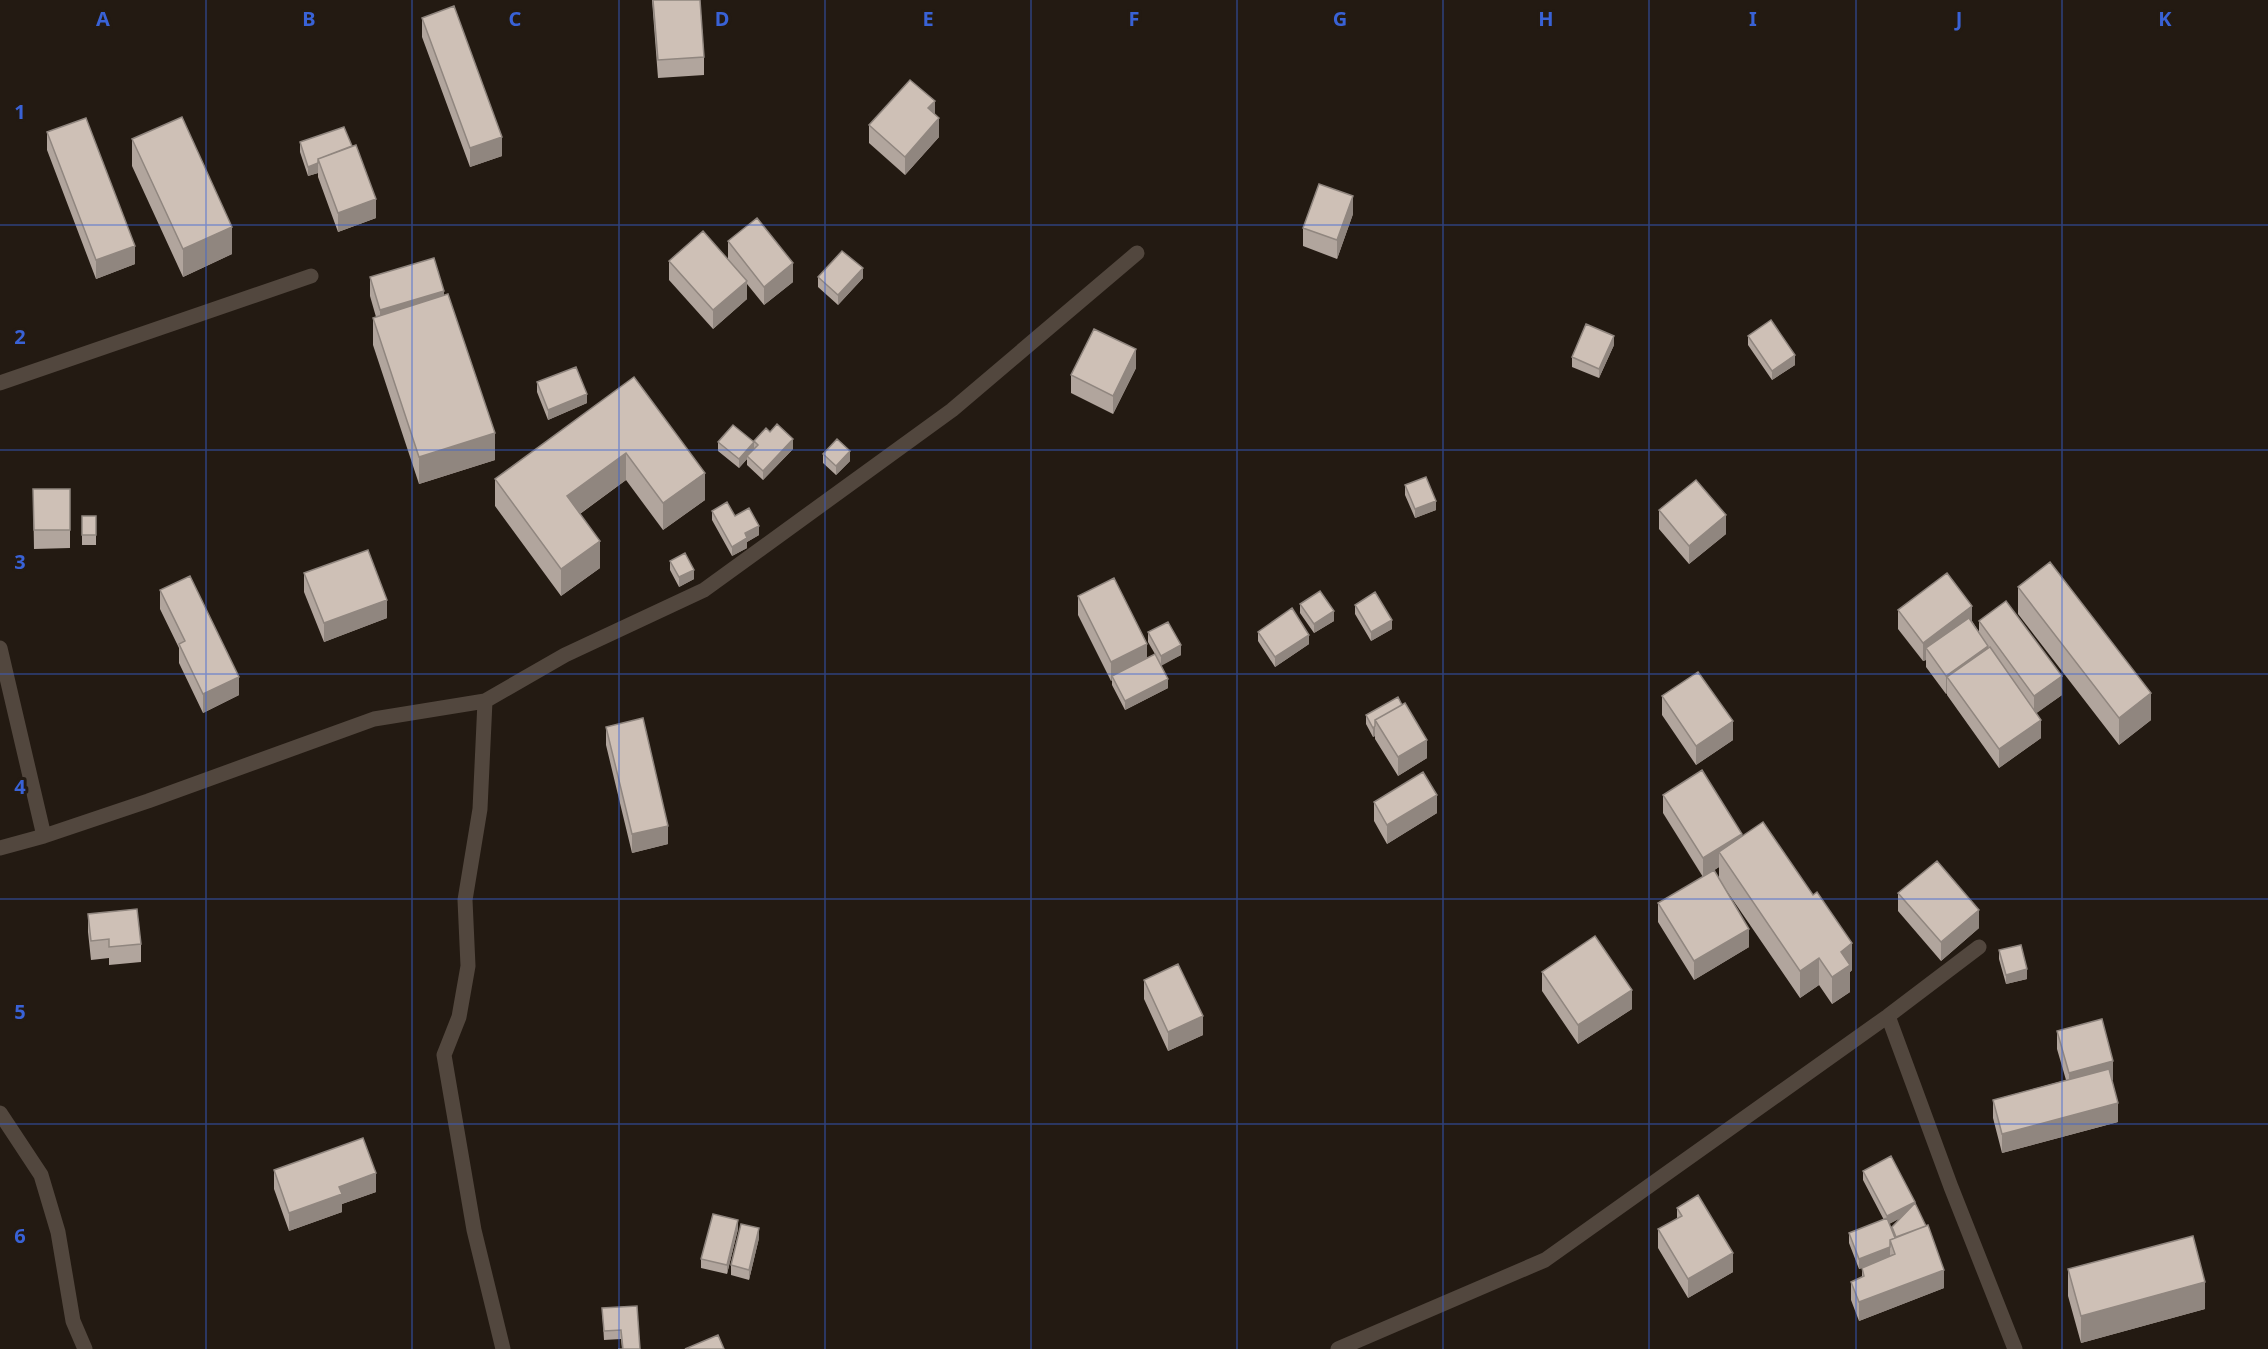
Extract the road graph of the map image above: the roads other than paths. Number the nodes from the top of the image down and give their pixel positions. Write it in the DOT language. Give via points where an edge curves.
graph roads {
  1 [pos="1137,253"];
  2 [pos="311,276"];
  3 [pos="0,383"];
  4 [pos="0,648"];
  5 [pos="485,701"];
  6 [pos="44,836"];
  7 [pos="0,848"];
  8 [pos="1979,947"];
  9 [pos="1888,1016"];
  10 [pos="0,1113"];
  11 [pos="85,1349"];
  12 [pos="503,1349"];
  13 [pos="1338,1349"];
  14 [pos="2015,1349"];
  1 -- 5 [label="street" via="952,410 704,590 565,655"];
  2 -- 3 [label="street"];
  4 -- 6 [label="street"];
  5 -- 6 [label="street" via="374,718"];
  5 -- 12 [label="street" via="480,809 465,900 468,966 459,1017 444,1055 474,1230"];
  6 -- 7 [label="street"];
  8 -- 9 [label="street"];
  9 -- 13 [label="street" via="1545,1260"];
  9 -- 14 [label="street"];
  10 -- 11 [label="street" via="41,1175 58,1233 73,1321"];
}
